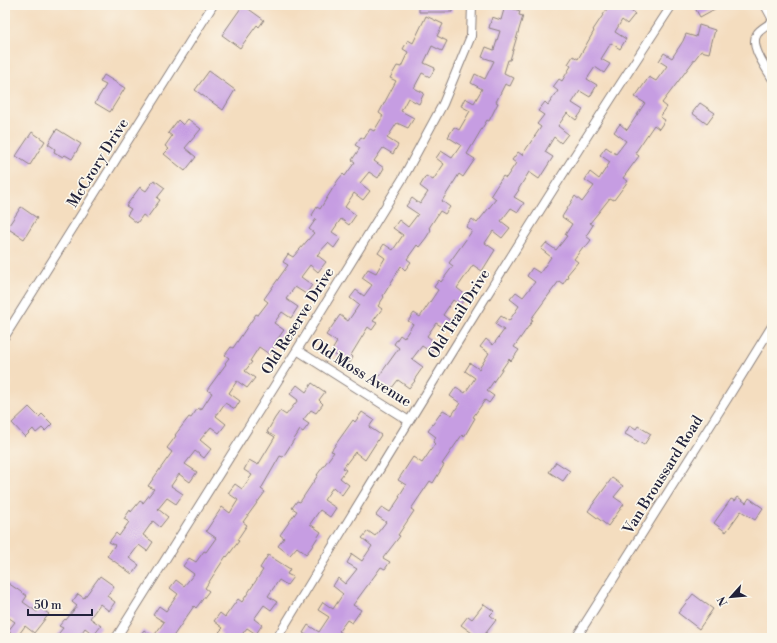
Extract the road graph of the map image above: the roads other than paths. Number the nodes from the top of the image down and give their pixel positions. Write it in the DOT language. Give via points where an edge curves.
graph roads {
  1 [pos="213,5"];
  2 [pos="472,5"];
  3 [pos="765,5"];
  4 [pos="669,6"];
  5 [pos="772,18"];
  6 [pos="772,22"];
  7 [pos="772,78"];
  8 [pos="772,326"];
  9 [pos="5,336"];
  10 [pos="297,350"];
  11 [pos="409,421"];
  12 [pos="116,638"];
  13 [pos="277,638"];
  14 [pos="576,638"];
  1 -- 9 [label="street, McCrory Drive"];
  2 -- 10 [label="street, Old Reserve Drive" via="471,36 443,104 403,178"];
  3 -- 5 [label="street"];
  4 -- 11 [label="street, Old Trail Drive"];
  6 -- 7 [label="street" via="757,34 754,40 755,48"];
  8 -- 14 [label="street, Van Broussard Road"];
  10 -- 11 [label="street, Old Moss Avenue"];
  10 -- 12 [label="street, Old Reserve Drive"];
  11 -- 13 [label="street, Old Trail Drive"];
}
